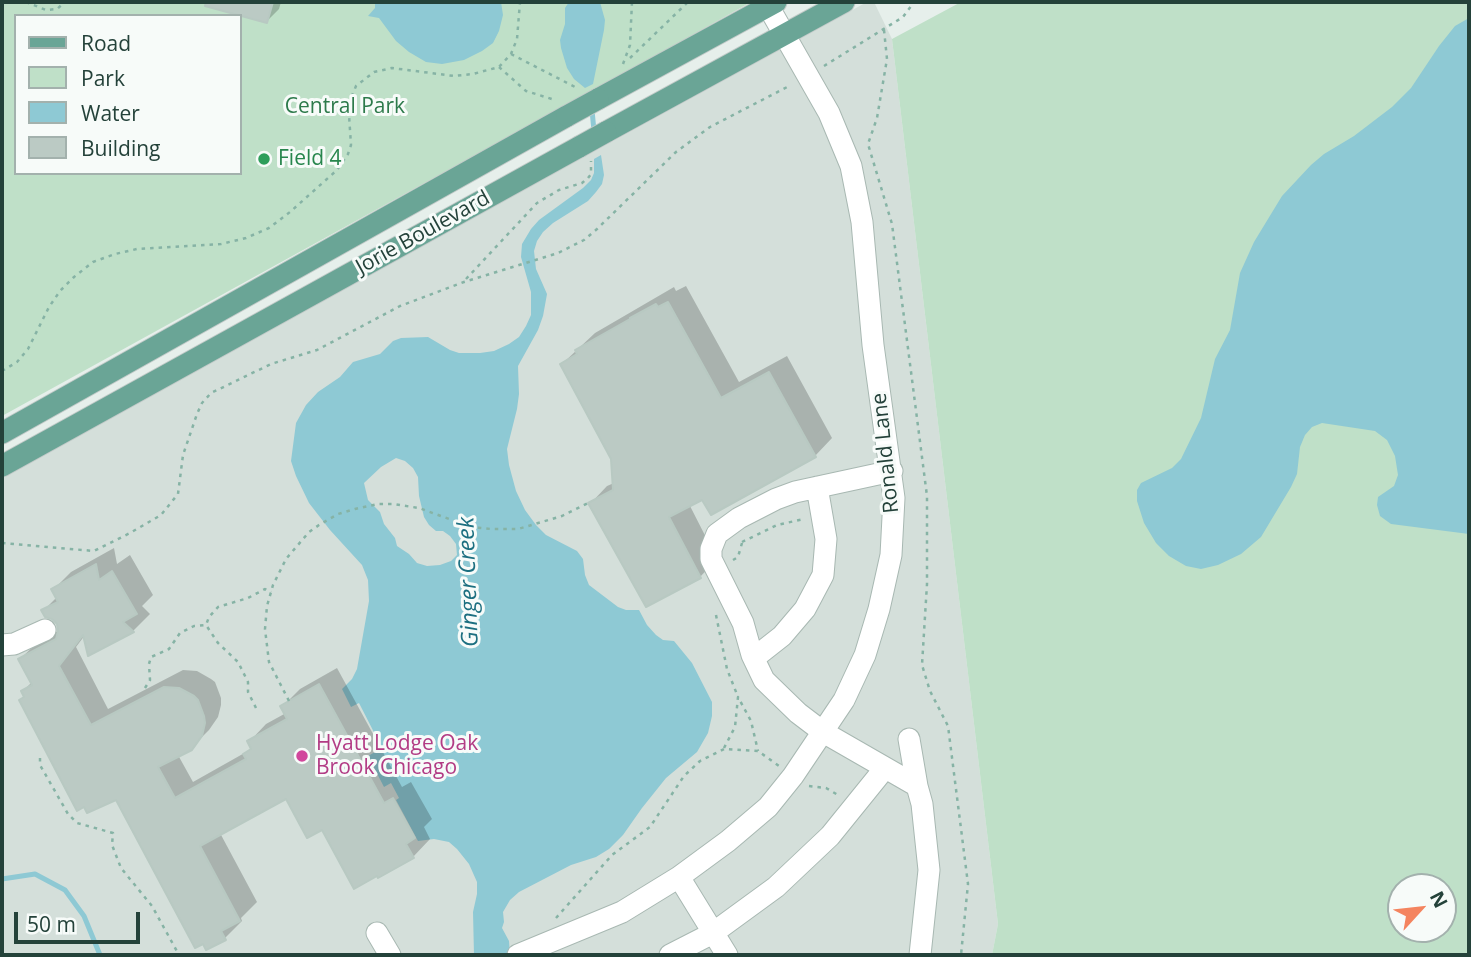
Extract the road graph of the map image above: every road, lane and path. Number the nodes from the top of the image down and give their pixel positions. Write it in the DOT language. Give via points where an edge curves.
graph roads {
  1 [pos="26,2"];
  2 [pos="65,2"];
  3 [pos="520,2"];
  4 [pos="632,2"];
  5 [pos="688,2"];
  6 [pos="844,2"];
  7 [pos="914,2"];
  8 [pos="772,4"];
  9 [pos="884,30"];
  10 [pos="784,35"];
  11 [pos="511,54"];
  12 [pos="499,67"];
  13 [pos="807,76"];
  14 [pos="590,95"];
  15 [pos="562,108"];
  16 [pos="585,154"];
  17 [pos="464,282"];
  18 [pos="2,371"];
  19 [pos="2,433"];
  20 [pos="2,466"];
  21 [pos="892,471"];
  22 [pos="817,487"];
  23 [pos="588,503"];
  24 [pos="805,518"];
  25 [pos="727,524"];
  26 [pos="2,543"];
  27 [pos="271,592"];
  28 [pos="715,610"];
  29 [pos="206,625"];
  30 [pos="45,630"];
  31 [pos="2,645"];
  32 [pos="754,658"];
  33 [pos="145,688"];
  34 [pos="738,697"];
  35 [pos="289,701"];
  36 [pos="256,708"];
  37 [pos="823,732"];
  38 [pos="909,738"];
  39 [pos="724,749"];
  40 [pos="758,751"];
  41 [pos="40,758"];
  42 [pos="780,768"];
  43 [pos="885,768"];
  44 [pos="808,786"];
  45 [pos="917,786"];
  46 [pos="838,794"];
  47 [pos="679,877"];
  48 [pos="548,925"];
  49 [pos="377,933"];
  50 [pos="713,933"];
  51 [pos="523,953"];
  52 [pos="179,955"];
  53 [pos="390,955"];
  54 [pos="670,955"];
  55 [pos="727,955"];
  56 [pos="920,955"];
  57 [pos="961,955"];
  1 -- 2 [label="path" via="46,10"];
  3 -- 11 [label="path"];
  4 -- 5 [label="path" via="630,45 623,65"];
  6 -- 10 [label="main road, Jorie Boulevard"];
  7 -- 9 [label="path" via="903,18"];
  8 -- 10 [label="street, Ronald Lane"];
  8 -- 14 [label="main road, Jorie Boulevard"];
  9 -- 13 [label="path"];
  9 -- 57 [label="path" via="887,59 877,118 867,144 892,224 927,496 922,665 948,726 952,752 968,884"];
  10 -- 13 [label="street, Ronald Lane"];
  10 -- 16 [label="main road, Jorie Boulevard, bridge" via="606,132"];
  11 -- 12 [label="path"];
  11 -- 14 [label="path"];
  12 -- 15 [label="path" via="526,91"];
  12 -- 18 [label="path" via="454,75 392,68 374,72 356,86 351,98 348,154 337,170 290,212 246,238 138,249 93,262 60,291 28,349"];
  13 -- 17 [label="path" via="710,127 676,152 584,240 541,259"];
  13 -- 21 [label="street, Ronald Lane" via="829,113 851,166"];
  14 -- 15 [label="main road, Jorie Boulevard, bridge"];
  15 -- 19 [label="main road, Jorie Boulevard"];
  16 -- 17 [label="path" via="588,178 537,204"];
  16 -- 20 [label="main road, Jorie Boulevard"];
  17 -- 26 [label="path" via="400,306 317,350 271,364 211,393 202,403 186,445 178,494 161,515 130,533 93,551"];
  21 -- 22 [label="street"];
  21 -- 37 [label="street, Ronald Lane" via="891,555 879,609 865,655"];
  22 -- 25 [label="street" via="776,499"];
  22 -- 32 [label="street" via="826,539 823,575 782,636"];
  23 -- 27 [label="path" via="540,523 491,530 419,508 378,504 355,509 309,532 286,559"];
  24 -- 25 [label="path" via="777,525 743,543"];
  25 -- 32 [label="street" via="717,534 711,559 743,623"];
  27 -- 29 [label="path" via="265,589 218,607"];
  27 -- 35 [label="path" via="265,629 269,662"];
  28 -- 34 [label="path"];
  29 -- 33 [label="path" via="180,633 169,649 151,657"];
  29 -- 36 [label="path" via="239,662"];
  30 -- 31 [label="street"];
  32 -- 37 [label="street" via="764,680"];
  34 -- 39 [label="path" via="735,727"];
  34 -- 40 [label="path" via="751,721"];
  37 -- 43 [label="street"];
  37 -- 47 [label="street, Ronald Lane" via="768,807"];
  38 -- 45 [label="street"];
  39 -- 40 [label="path"];
  39 -- 48 [label="path" via="684,776 650,827 612,855"];
  40 -- 42 [label="path"];
  41 -- 52 [label="path" via="68,814 77,823 113,833 112,845 121,868 152,906"];
  43 -- 45 [label="street"];
  43 -- 50 [label="street" via="830,836 776,887"];
  44 -- 46 [label="path"];
  45 -- 56 [label="street" via="929,870"];
  47 -- 50 [label="street"];
  47 -- 51 [label="street, Ronald Lane" via="622,912"];
  49 -- 53 [label="street"];
  50 -- 54 [label="street"];
  50 -- 55 [label="street"];
}
